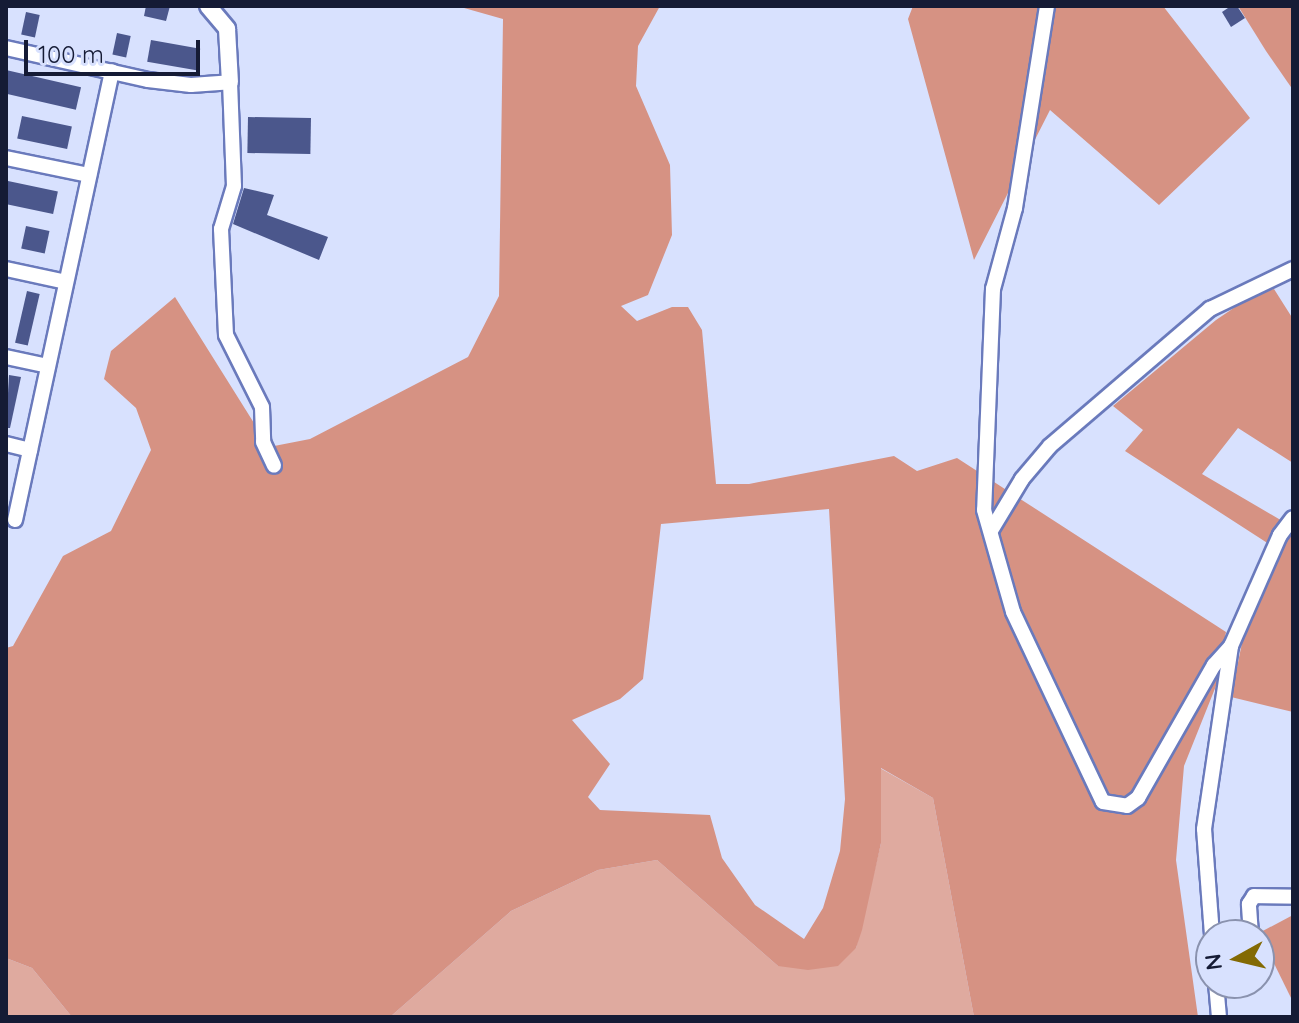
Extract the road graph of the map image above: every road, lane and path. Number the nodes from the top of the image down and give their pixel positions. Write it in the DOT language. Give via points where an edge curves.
graph roads {
  1 [pos="208,6"];
  2 [pos="1047,6"];
  3 [pos="6,48"];
  4 [pos="112,71"];
  5 [pos="230,82"];
  6 [pos="6,158"];
  7 [pos="89,175"];
  8 [pos="6,269"];
  9 [pos="1293,269"];
  10 [pos="66,282"];
  11 [pos="6,357"];
  12 [pos="48,366"];
  13 [pos="6,444"];
  14 [pos="30,450"];
  15 [pos="274,466"];
  16 [pos="1293,518"];
  17 [pos="15,520"];
  18 [pos="992,529"];
  19 [pos="1231,646"];
  20 [pos="1293,897"];
  21 [pos="1211,915"];
  22 [pos="1211,919"];
  23 [pos="1214,919"];
  24 [pos="1250,919"];
  1 -- 5 [label="street" via="227,29"];
  2 -- 18 [label="street" via="1015,208 993,289 984,510"];
  3 -- 4 [label="street"];
  4 -- 5 [label="street" via="191,85"];
  4 -- 7 [label="street"];
  5 -- 15 [label="street" via="234,186 221,229 226,335 262,407 263,442"];
  6 -- 7 [label="street"];
  7 -- 10 [label="street"];
  8 -- 10 [label="street"];
  9 -- 18 [label="street" via="1210,309 1050,446 1022,479"];
  10 -- 12 [label="street"];
  11 -- 12 [label="street"];
  12 -- 14 [label="street"];
  13 -- 14 [label="street"];
  14 -- 17 [label="street"];
  16 -- 19 [label="street" via="1280,535"];
  18 -- 19 [label="street" via="1013,612 1103,802 1115,807 1138,798 1214,665"];
  19 -- 21 [label="street" via="1204,829"];
  20 -- 24 [label="street" via="1254,896"];
  21 -- 22 [label="street"];
  21 -- 23 [label="street"];
}
